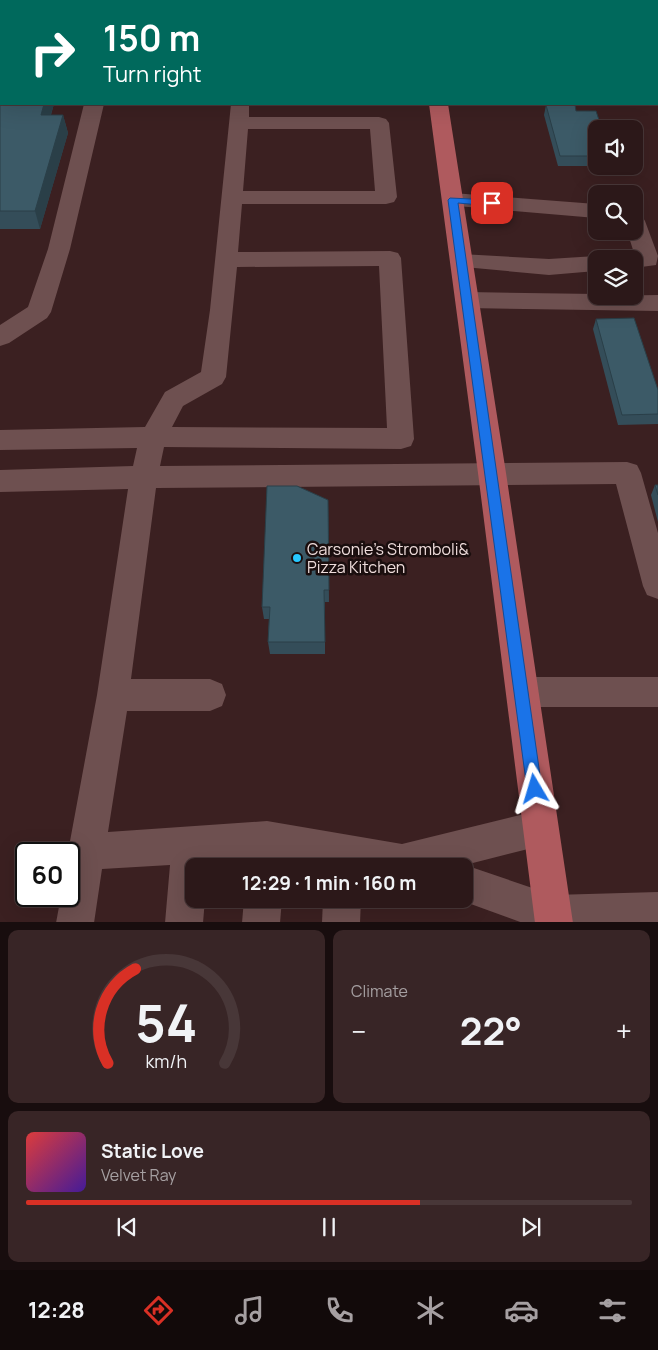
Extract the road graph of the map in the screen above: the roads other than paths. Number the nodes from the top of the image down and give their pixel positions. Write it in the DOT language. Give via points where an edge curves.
graph roads {
  1 [pos="94,105"];
  2 [pos="438,105"];
  3 [pos="239,113"];
  4 [pos="231,198"];
  5 [pos="453,200"];
  6 [pos="588,210"];
  7 [pos="641,240"];
  8 [pos="226,260"];
  9 [pos="643,260"];
  10 [pos="461,261"];
  11 [pos="588,265"];
  12 [pos="467,300"];
  13 [pos="658,302"];
  14 [pos="0,337"];
  15 [pos="153,437"];
  16 [pos="0,440"];
  17 [pos="492,474"];
  18 [pos="144,477"];
  19 [pos="0,481"];
  20 [pos="658,586"];
  21 [pos="522,692"];
  22 [pos="658,692"];
  23 [pos="113,694"];
  24 [pos="210,694"];
  25 [pos="540,828"];
  26 [pos="190,846"];
  27 [pos="86,852"];
  28 [pos="266,853"];
  29 [pos="331,858"];
  30 [pos="431,858"];
  31 [pos="473,887"];
  32 [pos="262,908"];
  33 [pos="342,908"];
  34 [pos="658,911"];
  35 [pos="553,918"];
  36 [pos="75,922"];
  37 [pos="184,922"];
  38 [pos="261,922"];
  39 [pos="341,922"];
  1 -- 14 [label="lane" via="59,249 39,312"];
  2 -- 5 [label="main road"];
  3 -- 4 [label="lane"];
  3 -- 4 [label="lane" via="379,123 386,197"];
  4 -- 8 [label="lane"];
  5 -- 6 [label="lane"];
  5 -- 10 [label="main road"];
  7 -- 9 [label="lane" via="648,260"];
  8 -- 15 [label="lane" via="213,377 174,399"];
  8 -- 15 [label="lane" via="390,258 401,439"];
  10 -- 11 [label="lane" via="549,268"];
  10 -- 12 [label="main road"];
  12 -- 13 [label="lane"];
  12 -- 17 [label="main road"];
  15 -- 16 [label="lane"];
  15 -- 18 [label="lane"];
  17 -- 18 [label="lane"];
  17 -- 20 [label="lane" via="627,473"];
  17 -- 21 [label="main road"];
  18 -- 19 [label="lane"];
  18 -- 23 [label="lane"];
  21 -- 22 [label="lane"];
  21 -- 25 [label="main road"];
  23 -- 24 [label="lane"];
  23 -- 27 [label="lane"];
  25 -- 30 [label="lane"];
  25 -- 35 [label="main road"];
  26 -- 27 [label="lane"];
  26 -- 28 [label="lane"];
  26 -- 37 [label="lane"];
  27 -- 36 [label="lane"];
  28 -- 29 [label="lane"];
  31 -- 35 [label="lane"];
  32 -- 38 [label="lane"];
  33 -- 39 [label="lane"];
  34 -- 35 [label="lane"];
}
